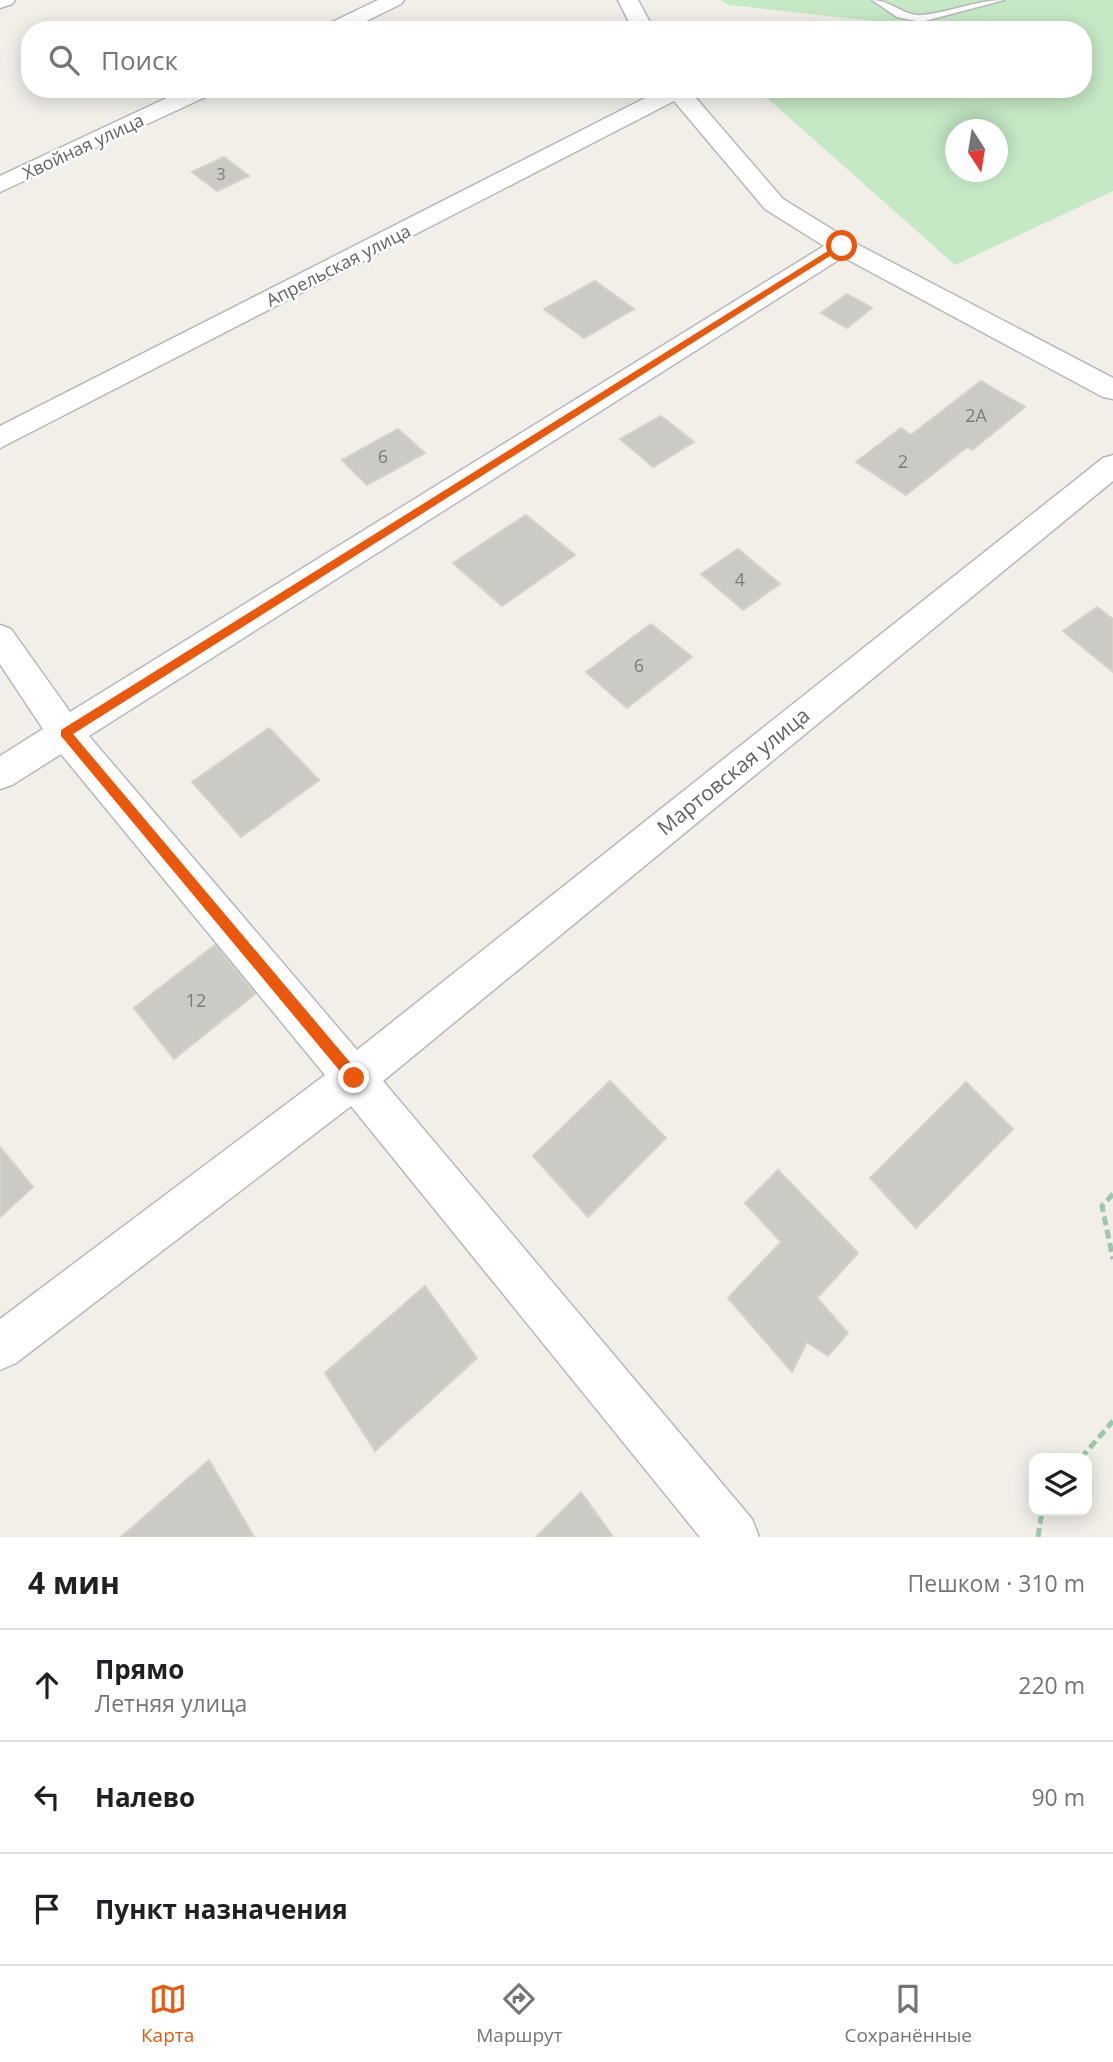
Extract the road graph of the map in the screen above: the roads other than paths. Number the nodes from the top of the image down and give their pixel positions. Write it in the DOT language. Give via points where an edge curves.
graph roads {
  1 [pos="394,0"];
  2 [pos="628,0"];
  3 [pos="877,0"];
  4 [pos="999,0"];
  5 [pos="350,21"];
  6 [pos="639,21"];
  7 [pos="185,98"];
  8 [pos="661,98"];
  9 [pos="683,98"];
  10 [pos="0,185"];
  11 [pos="842,246"];
  12 [pos="1113,390"];
  13 [pos="0,439"];
  14 [pos="1113,465"];
  15 [pos="0,638"];
  16 [pos="65,733"];
  17 [pos="0,774"];
  18 [pos="354,1078"];
  19 [pos="0,1347"];
  20 [pos="734,1537"];
  1 -- 5 [label="street"];
  2 -- 6 [label="street"];
  3 -- 4 [label="lane" via="901,15 921,19"];
  7 -- 10 [label="street, Хвойная улица"];
  8 -- 13 [label="street, Апрельская улица"];
  9 -- 11 [label="street" via="774,204"];
  11 -- 12 [label="street"];
  11 -- 16 [label="street"];
  14 -- 18 [label="street, Мартовская улица"];
  15 -- 16 [label="street"];
  16 -- 17 [label="street"];
  16 -- 18 [label="street"];
  18 -- 19 [label="street, Мартовская улица"];
  18 -- 20 [label="street"];
}
